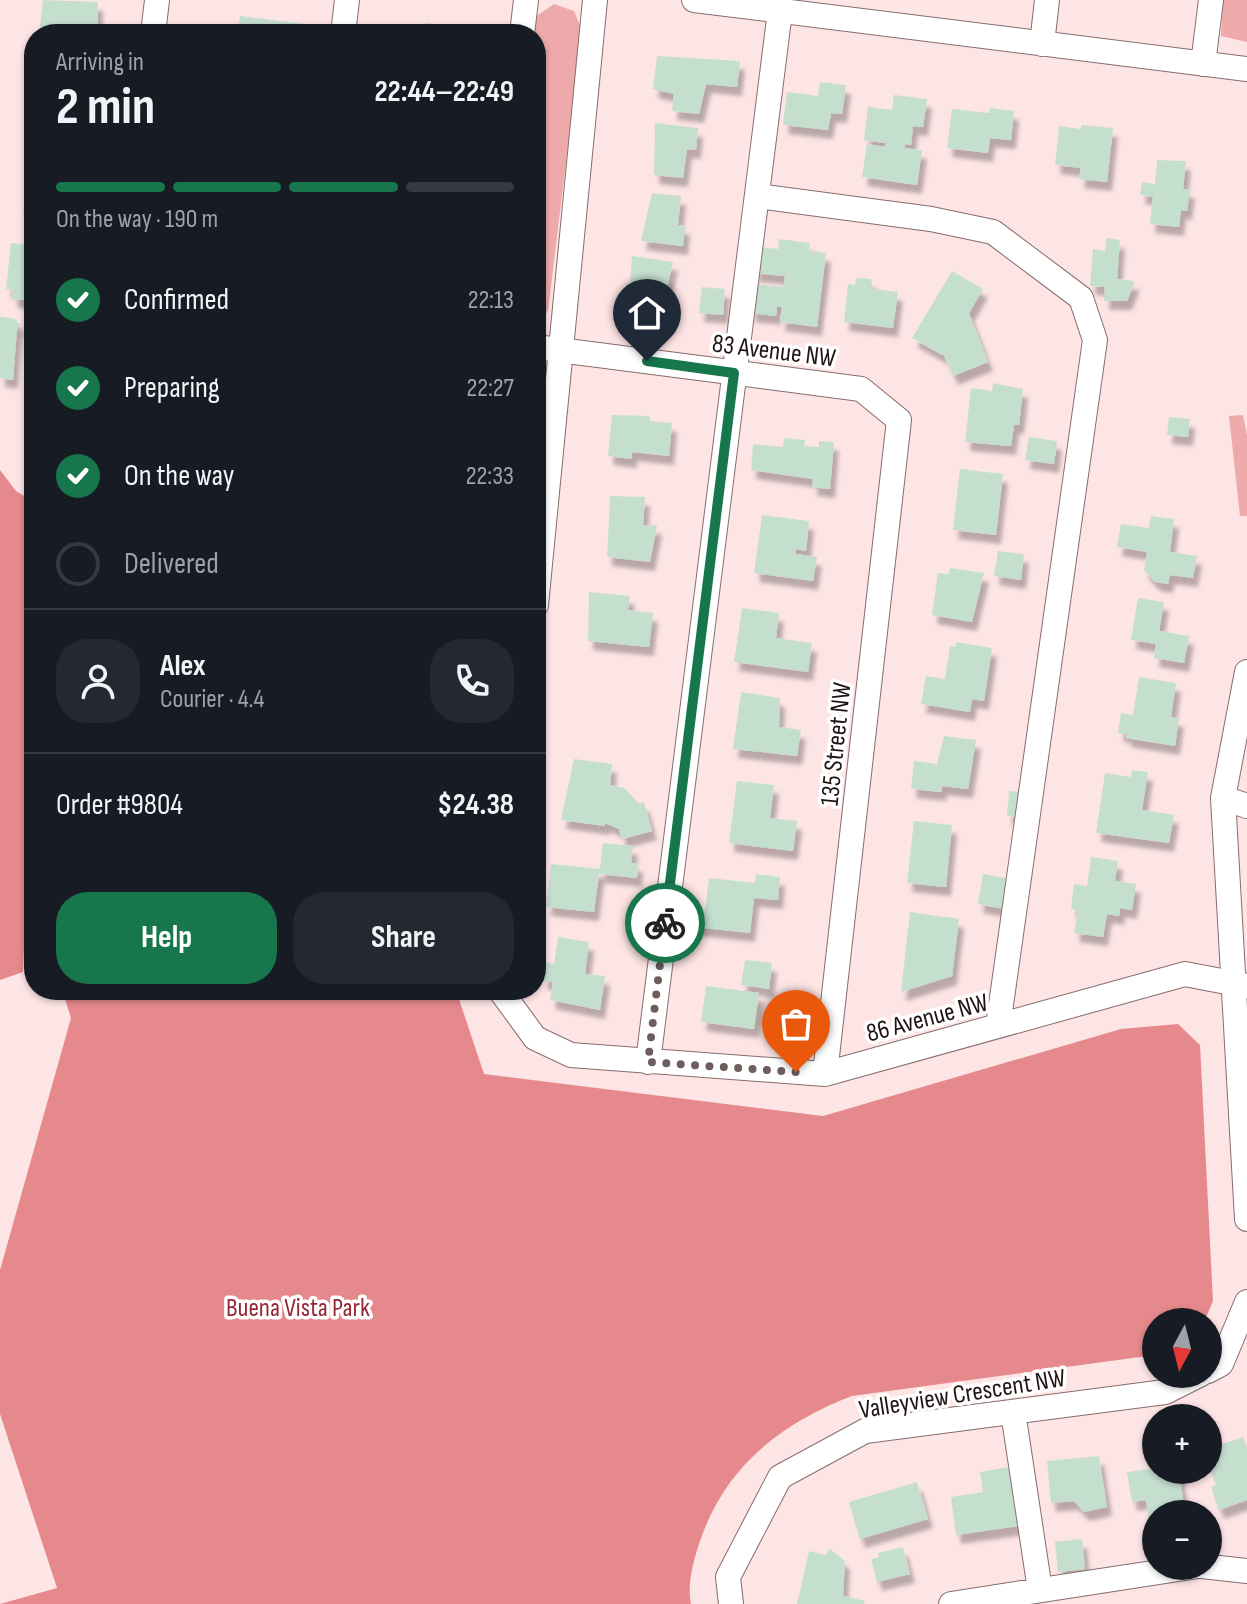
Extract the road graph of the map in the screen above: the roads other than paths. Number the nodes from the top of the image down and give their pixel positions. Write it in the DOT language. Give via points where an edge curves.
graph roads {
  1 [pos="157,0"];
  2 [pos="347,0"];
  3 [pos="526,0"];
  4 [pos="595,0"];
  5 [pos="694,0"];
  6 [pos="1047,0"];
  7 [pos="1211,0"];
  8 [pos="780,11"];
  9 [pos="864,11"];
  10 [pos="154,24"];
  11 [pos="344,24"];
  12 [pos="523,24"];
  13 [pos="1042,44"];
  14 [pos="1203,64"];
  15 [pos="1247,69"];
  16 [pos="758,196"];
  17 [pos="546,348"];
  18 [pos="561,350"];
  19 [pos="734,373"];
  20 [pos="899,420"];
  21 [pos="546,503"];
  22 [pos="1247,672"];
  23 [pos="1223,798"];
  24 [pos="1247,806"];
  25 [pos="1241,983"];
  26 [pos="507,1000"];
  27 [pos="998,1026"];
  28 [pos="648,1062"];
  29 [pos="825,1074"];
  30 [pos="1247,1219"];
  31 [pos="1247,1302"];
  32 [pos="1222,1362"];
  33 [pos="1173,1388"];
  34 [pos="1013,1412"];
  35 [pos="1222,1568"];
  36 [pos="1247,1571"];
  37 [pos="1142,1575"];
  38 [pos="1040,1590"];
  39 [pos="731,1604"];
  40 [pos="951,1604"];
  1 -- 10 [label="street"];
  2 -- 11 [label="street"];
  3 -- 12 [label="street"];
  4 -- 18 [label="street"];
  5 -- 8 [label="street"];
  6 -- 13 [label="street"];
  7 -- 14 [label="street"];
  8 -- 9 [label="street"];
  8 -- 16 [label="street"];
  9 -- 13 [label="street"];
  13 -- 14 [label="street"];
  14 -- 15 [label="street"];
  16 -- 19 [label="street"];
  16 -- 27 [label="street" via="993,232 1081,298 1095,340"];
  17 -- 18 [label="street, 83 Avenue NW"];
  18 -- 19 [label="street, 83 Avenue NW"];
  18 -- 21 [label="street"];
  19 -- 20 [label="street, 83 Avenue NW" via="861,389"];
  19 -- 28 [label="street"];
  20 -- 29 [label="street, 135 Street NW"];
  22 -- 23 [label="street"];
  23 -- 24 [label="street"];
  23 -- 25 [label="street"];
  25 -- 27 [label="street, 86 Avenue NW" via="1185,974"];
  25 -- 30 [label="street"];
  26 -- 28 [label="street, 86 Avenue NW" via="535,1038 571,1055"];
  27 -- 29 [label="street, 86 Avenue NW"];
  28 -- 29 [label="street, 86 Avenue NW"];
  31 -- 32 [label="street"];
  33 -- 34 [label="street, Valleyview Crescent NW"];
  34 -- 38 [label="street"];
  34 -- 39 [label="street, Valleyview Crescent NW" via="865,1431 780,1477 728,1577"];
  35 -- 36 [label="street"];
  37 -- 38 [label="street"];
  38 -- 40 [label="street"];
}
